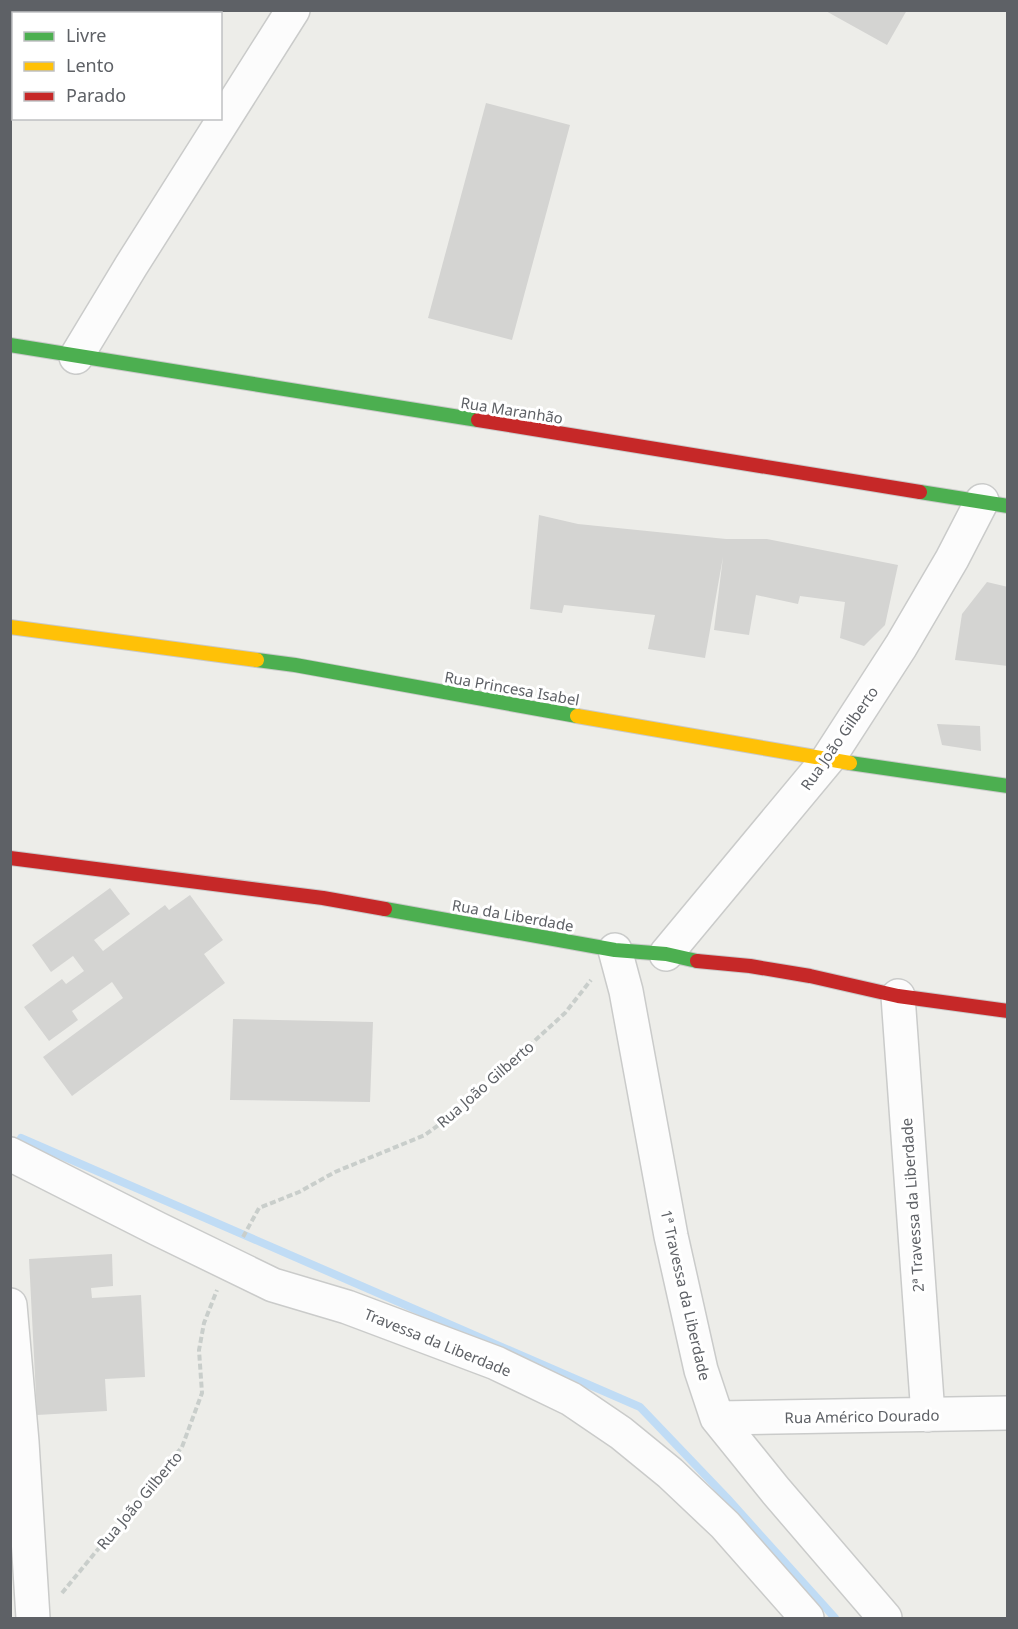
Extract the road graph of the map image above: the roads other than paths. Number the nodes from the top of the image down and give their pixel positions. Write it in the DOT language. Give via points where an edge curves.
graph roads {
  1 [pos="293,10"];
  2 [pos="10,345"];
  3 [pos="76,357"];
  4 [pos="995,503"];
  5 [pos="10,627"];
  6 [pos="828,759"];
  7 [pos="1008,786"];
  8 [pos="10,858"];
  9 [pos="615,950"];
  10 [pos="666,954"];
  11 [pos="898,996"];
  12 [pos="1008,1011"];
  13 [pos="10,1154"];
  14 [pos="10,1305"];
  15 [pos="1008,1413"];
  16 [pos="928,1415"];
  17 [pos="717,1418"];
  18 [pos="44,1610"];
  19 [pos="807,1618"];
  20 [pos="885,1618"];
  1 -- 3 [label="street"];
  2 -- 3 [label="main road, Rua Maranhão"];
  3 -- 4 [label="main road, Rua Maranhão"];
  4 -- 6 [label="street, Rua João Gilberto" via="952,559"];
  5 -- 6 [label="main road, Rua Princesa Isabel" via="295,665"];
  6 -- 7 [label="main road, Rua Princesa Isabel"];
  6 -- 10 [label="street, Rua João Gilberto"];
  8 -- 9 [label="main road, Rua da Liberdade" via="323,898"];
  9 -- 10 [label="main road, Rua da Liberdade"];
  9 -- 17 [label="street, 1ª Travessa da Liberdade" via="671,1236 701,1370"];
  10 -- 11 [label="main road, Rua da Liberdade" via="704,963 810,976"];
  11 -- 12 [label="main road, Rua da Liberdade"];
  11 -- 16 [label="street, 2ª Travessa da Liberdade"];
  13 -- 19 [label="street, Travessa da Liberdade" via="273,1285 347,1306 496,1363 571,1399 670,1473 725,1525"];
  14 -- 18 [label="street" via="22,1442"];
  15 -- 16 [label="street, Rua Américo Dourado"];
  16 -- 17 [label="street, Rua Américo Dourado"];
  17 -- 20 [label="street, 1ª Travessa da Liberdade"];
}
